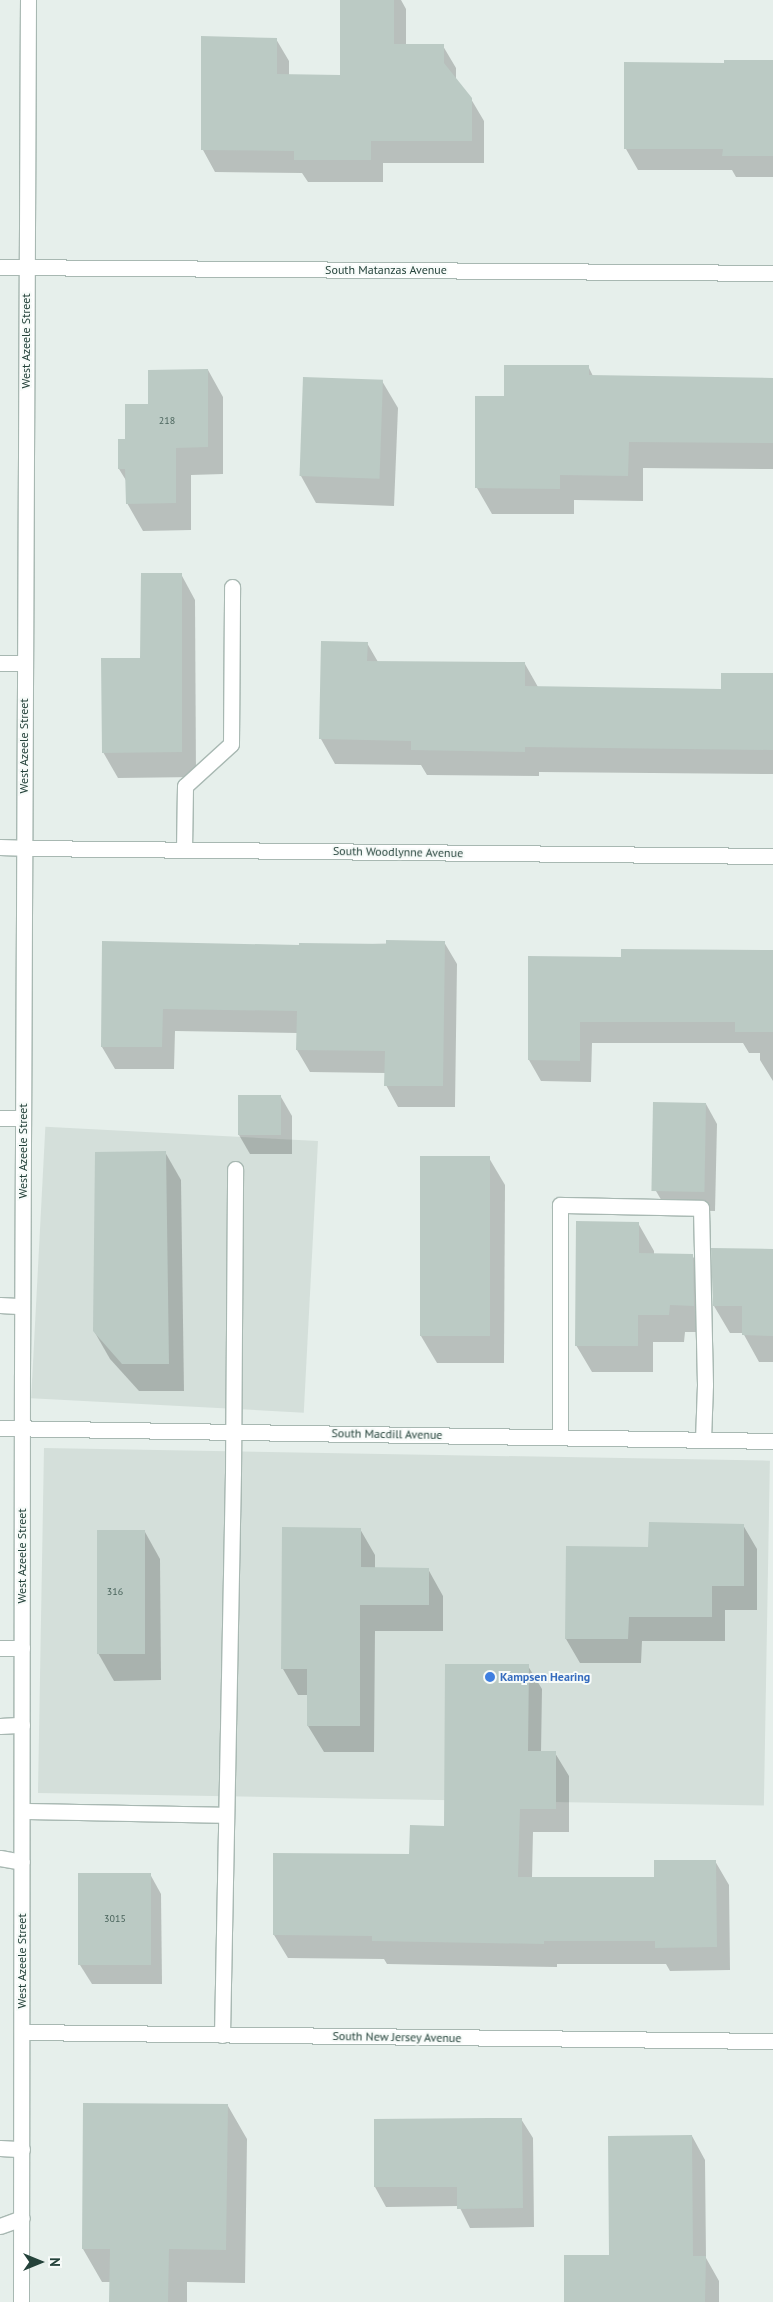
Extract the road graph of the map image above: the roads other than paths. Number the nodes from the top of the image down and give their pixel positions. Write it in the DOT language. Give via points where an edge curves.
graph roads {
  1 [pos="28,0"];
  2 [pos="0,267"];
  3 [pos="26,267"];
  4 [pos="773,273"];
  5 [pos="232,587"];
  6 [pos="0,663"];
  7 [pos="24,663"];
  8 [pos="0,847"];
  9 [pos="24,848"];
  10 [pos="184,850"];
  11 [pos="773,856"];
  12 [pos="0,1118"];
  13 [pos="23,1118"];
  14 [pos="235,1169"];
  15 [pos="0,1305"];
  16 [pos="22,1306"];
  17 [pos="0,1428"];
  18 [pos="22,1428"];
  19 [pos="233,1431"];
  20 [pos="560,1437"];
  21 [pos="703,1439"];
  22 [pos="773,1441"];
  23 [pos="0,1648"];
  24 [pos="22,1648"];
  25 [pos="22,1725"];
  26 [pos="0,1726"];
  27 [pos="22,1811"];
  28 [pos="226,1815"];
  29 [pos="0,1858"];
  30 [pos="22,1862"];
  31 [pos="22,2032"];
  32 [pos="222,2035"];
  33 [pos="773,2041"];
  34 [pos="0,2148"];
  35 [pos="22,2149"];
  36 [pos="22,2218"];
  37 [pos="0,2226"];
  38 [pos="21,2302"];
  1 -- 3 [label="street, West Azeele Street"];
  2 -- 3 [label="street, South Matanzas Avenue"];
  3 -- 4 [label="street, South Matanzas Avenue"];
  3 -- 7 [label="street, West Azeele Street"];
  5 -- 10 [label="street" via="232,744 185,786"];
  6 -- 7 [label="street"];
  7 -- 9 [label="street, West Azeele Street"];
  8 -- 9 [label="street, South Woodlynne Avenue"];
  9 -- 10 [label="street, South Woodlynne Avenue"];
  9 -- 13 [label="street, West Azeele Street"];
  10 -- 11 [label="street, South Woodlynne Avenue"];
  12 -- 13 [label="street"];
  13 -- 16 [label="street, West Azeele Street"];
  14 -- 19 [label="street"];
  15 -- 16 [label="street"];
  16 -- 18 [label="street, West Azeele Street"];
  17 -- 18 [label="street, South Macdill Avenue"];
  18 -- 19 [label="street, South Macdill Avenue"];
  18 -- 24 [label="street, West Azeele Street"];
  19 -- 20 [label="street, South Macdill Avenue"];
  19 -- 28 [label="street"];
  20 -- 21 [label="street, South Macdill Avenue"];
  20 -- 21 [label="street" via="560,1205 701,1208"];
  21 -- 22 [label="street, South Macdill Avenue"];
  23 -- 24 [label="street"];
  24 -- 25 [label="street, West Azeele Street"];
  25 -- 26 [label="street"];
  25 -- 27 [label="street, West Azeele Street"];
  27 -- 28 [label="street"];
  27 -- 30 [label="street, West Azeele Street"];
  28 -- 32 [label="street"];
  29 -- 30 [label="street"];
  30 -- 31 [label="street, West Azeele Street"];
  31 -- 32 [label="street, South New Jersey Avenue"];
  31 -- 35 [label="street, West Azeele Street"];
  32 -- 33 [label="street, South New Jersey Avenue"];
  34 -- 35 [label="street"];
  35 -- 36 [label="street, West Azeele Street"];
  36 -- 37 [label="street"];
  36 -- 38 [label="street, West Azeele Street"];
}
